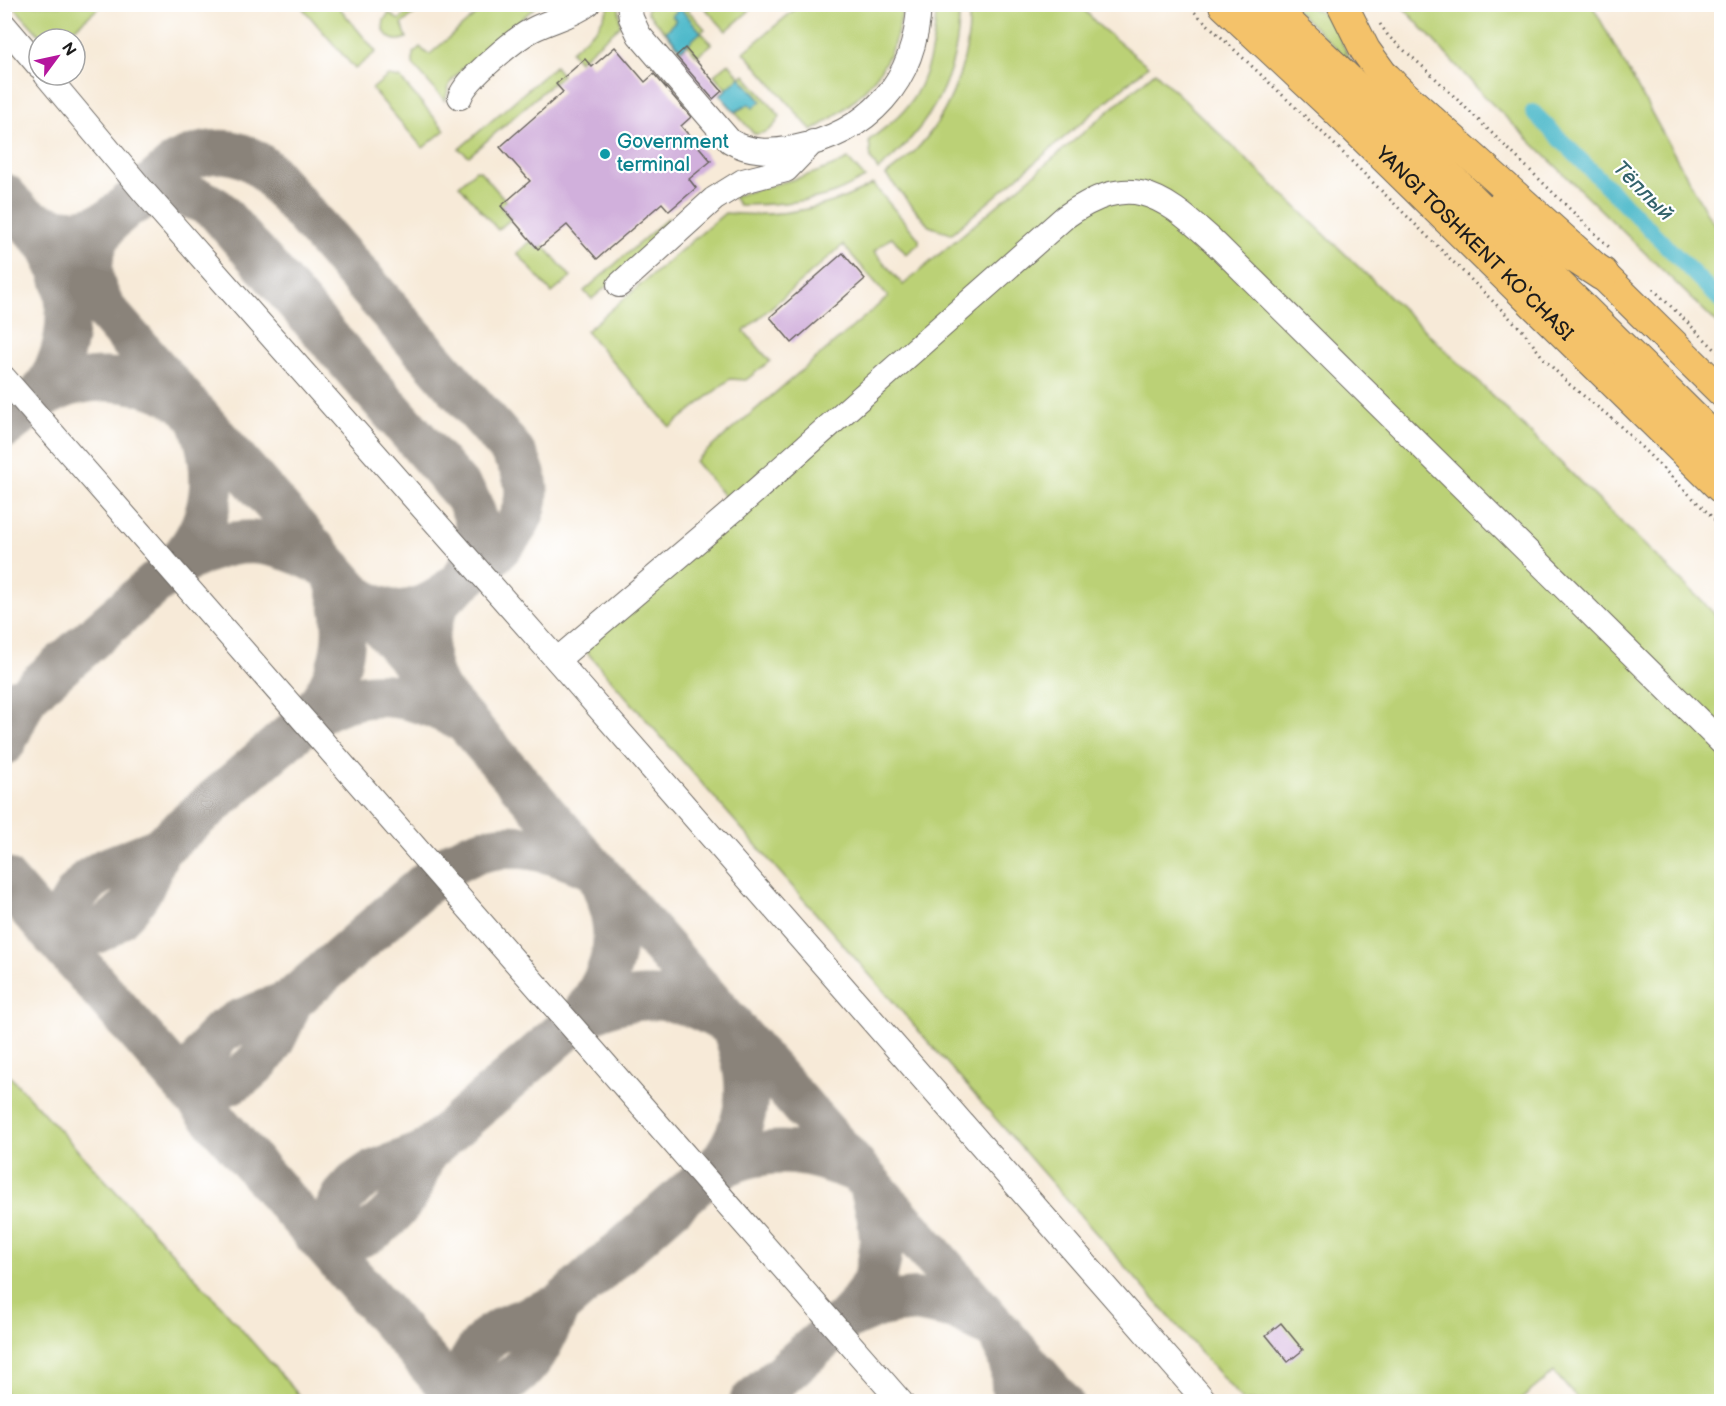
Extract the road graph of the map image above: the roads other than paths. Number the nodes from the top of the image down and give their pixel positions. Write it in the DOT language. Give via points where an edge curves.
graph roads {
  1 [pos="588,4"];
  2 [pos="629,4"];
  3 [pos="920,4"];
  4 [pos="1225,4"];
  5 [pos="1268,4"];
  6 [pos="1342,4"];
  7 [pos="4,25"];
  8 [pos="27,52"];
  9 [pos="1386,79"];
  10 [pos="56,87"];
  11 [pos="460,97"];
  12 [pos="813,142"];
  13 [pos="1432,161"];
  14 [pos="1498,206"];
  15 [pos="1608,263"];
  16 [pos="619,285"];
  17 [pos="1634,361"];
  18 [pos="4,378"];
  19 [pos="1722,392"];
  20 [pos="1722,447"];
  21 [pos="1722,487"];
  22 [pos="557,660"];
  23 [pos="1722,743"];
  24 [pos="901,1401"];
  25 [pos="1206,1401"];
  1 -- 11 [label="lane" via="523,36 469,81"];
  2 -- 12 [label="lane" via="639,35 730,141 757,151"];
  3 -- 12 [label="lane" via="913,50 889,94 853,125"];
  4 -- 21 [label="highway, YANGI TOSHKENT KO‘CHASI"];
  5 -- 13 [label="highway, YANGI TOSHKENT KO‘CHASI"];
  6 -- 9 [label="main road" via="1365,50"];
  7 -- 8 [label="lane"];
  9 -- 14 [label="highway"];
  9 -- 15 [label="main road"];
  10 -- 22 [label="lane"];
  12 -- 16 [label="lane" via="786,170 743,181 714,199"];
  13 -- 14 [label="highway"];
  13 -- 17 [label="highway, YANGI TOSHKENT KO‘CHASI"];
  14 -- 15 [label="highway"];
  14 -- 17 [label="highway"];
  15 -- 19 [label="main road"];
  17 -- 20 [label="highway, YANGI TOSHKENT KO‘CHASI"];
  18 -- 24 [label="lane"];
  22 -- 23 [label="lane" via="735,509 1065,217 1103,194 1126,192 1149,195 1167,203 1204,233"];
  22 -- 25 [label="lane"];
}
